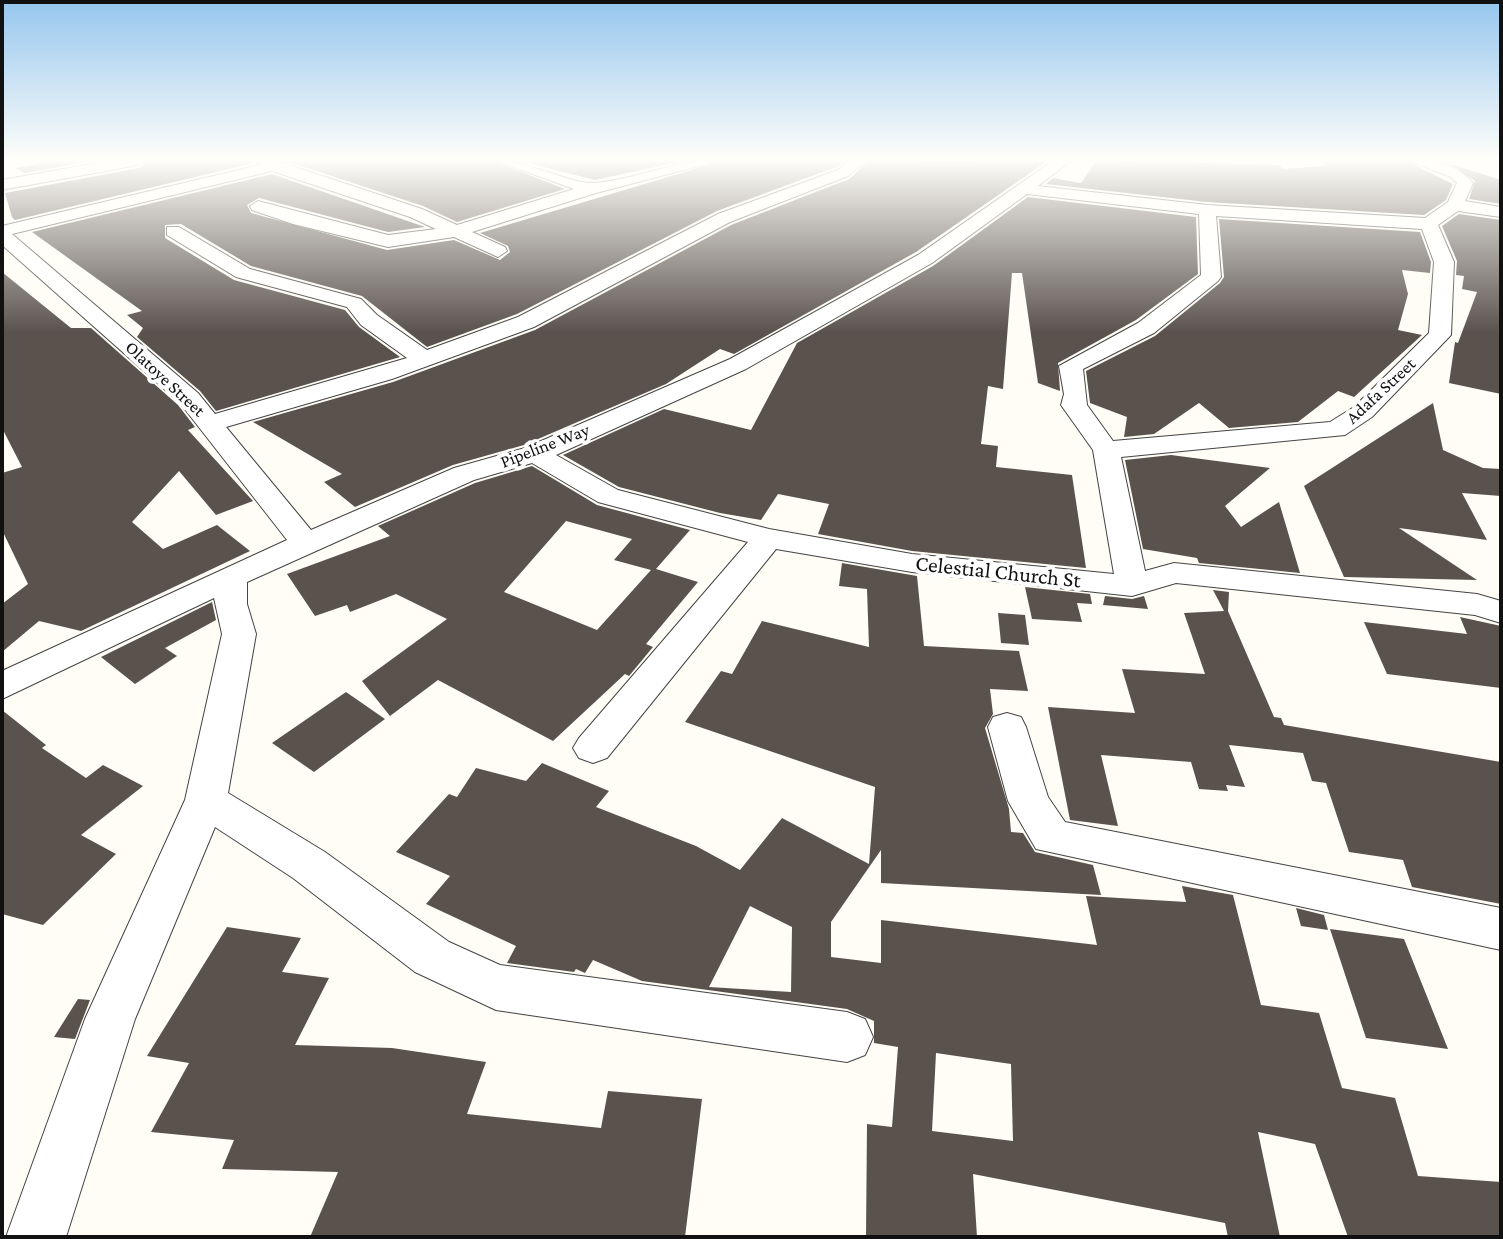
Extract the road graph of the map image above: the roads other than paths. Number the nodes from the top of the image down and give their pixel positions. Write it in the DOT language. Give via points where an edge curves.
graph roads {
  1 [pos="60,218"];
  2 [pos="293,218"];
  3 [pos="306,218"];
  4 [pos="421,218"];
  5 [pos="499,218"];
  6 [pos="724,218"];
  7 [pos="984,218"];
  8 [pos="1207,218"];
  9 [pos="1331,218"];
  10 [pos="1437,218"];
  11 [pos="299,220"];
  12 [pos="1429,224"];
  13 [pos="173,231"];
  14 [pos="453,232"];
  15 [pos="2,233"];
  16 [pos="498,251"];
  17 [pos="425,360"];
  18 [pos="210,423"];
  19 [pos="1106,450"];
  20 [pos="535,454"];
  21 [pos="768,538"];
  22 [pos="306,544"];
  23 [pos="231,577"];
  24 [pos="1132,586"];
  25 [pos="1493,600"];
  26 [pos="2,686"];
  27 [pos="1007,727"];
  28 [pos="593,748"];
  29 [pos="206,800"];
  30 [pos="1501,929"];
  31 [pos="847,1037"];
  32 [pos="36,1237"];
  1 -- 15 [label="street"];
  2 -- 11 [label="street"];
  3 -- 11 [label="street"];
  4 -- 14 [label="street"];
  5 -- 14 [label="street"];
  6 -- 17 [label="street" via="526,322"];
  7 -- 20 [label="street, Pipeline Way" via="925,259 738,364"];
  8 -- 19 [label="street" via="1211,277 1146,328 1071,366 1074,405"];
  9 -- 12 [label="street"];
  10 -- 12 [label="street"];
  11 -- 14 [label="street" via="388,241"];
  12 -- 19 [label="street, Adafa Street" via="1444,262 1440,335 1351,423 1308,433"];
  13 -- 17 [label="street" via="243,273 354,303"];
  14 -- 16 [label="street"];
  15 -- 18 [label="street, Olatoye Street" via="189,398"];
  17 -- 18 [label="street"];
  18 -- 22 [label="street, Olatoye Street"];
  19 -- 24 [label="street"];
  20 -- 21 [label="street, Celestial Church St" via="608,496"];
  20 -- 22 [label="street, Pipeline Way" via="464,474"];
  21 -- 24 [label="street, Celestial Church St" via="912,563"];
  21 -- 28 [label="street"];
  22 -- 23 [label="street, Pipeline Way"];
  23 -- 26 [label="street, Pipeline Way"];
  23 -- 29 [label="street" via="230,604 239,634"];
  24 -- 25 [label="street, Celestial Church St" via="1174,573"];
  27 -- 30 [label="street" via="1029,801 1051,837"];
  29 -- 31 [label="street" via="309,865 432,957 496,987"];
  29 -- 32 [label="street" via="110,1019"];
}
